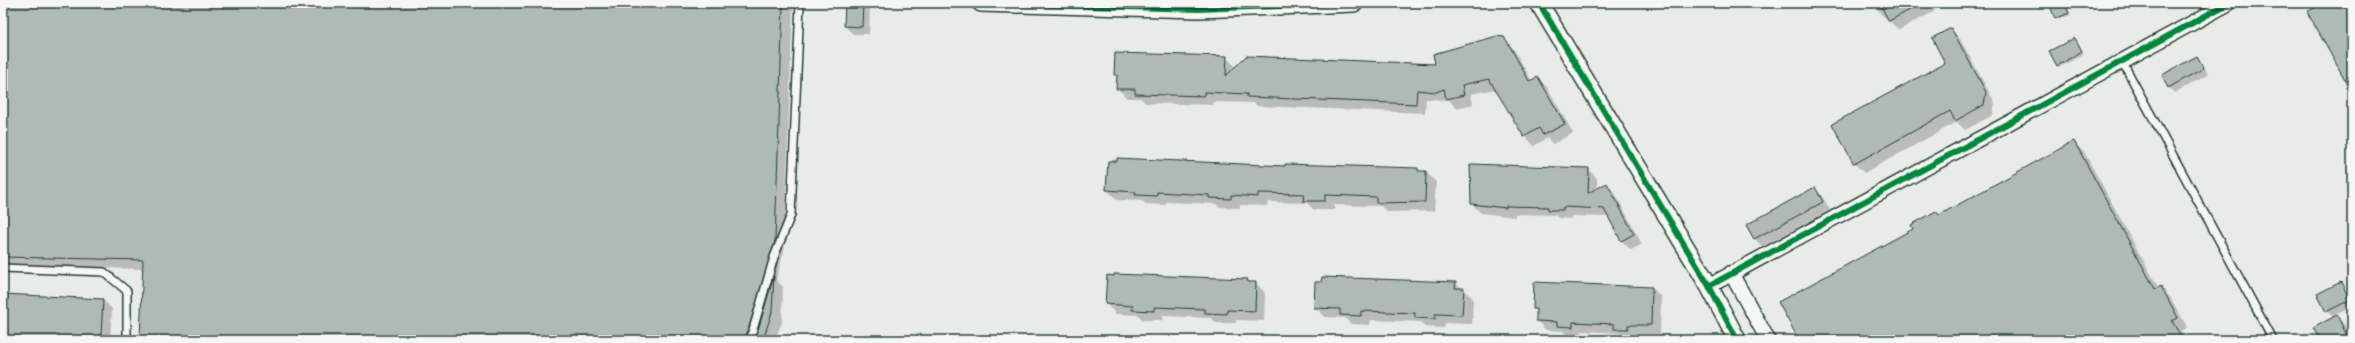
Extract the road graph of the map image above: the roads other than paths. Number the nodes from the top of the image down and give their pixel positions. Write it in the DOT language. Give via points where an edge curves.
graph roads {
  1 [pos="800,3"];
  2 [pos="981,3"];
  3 [pos="1354,3"];
  4 [pos="1539,3"];
  5 [pos="2229,3"];
  6 [pos="2122,60"];
  7 [pos="3,268"];
  8 [pos="1731,273"];
  9 [pos="1709,286"];
  10 [pos="127,340"];
  11 [pos="750,340"];
  12 [pos="1737,340"];
  13 [pos="1768,340"];
  14 [pos="2273,340"];
  1 -- 11 [label="lane" via="791,215 774,257"];
  2 -- 3 [label="street" via="1198,9"];
  4 -- 9 [label="street"];
  5 -- 6 [label="street"];
  6 -- 8 [label="street"];
  6 -- 14 [label="lane"];
  7 -- 10 [label="lane" via="104,272 127,291"];
  8 -- 9 [label="street"];
  8 -- 13 [label="street"];
  9 -- 12 [label="street"];
}
